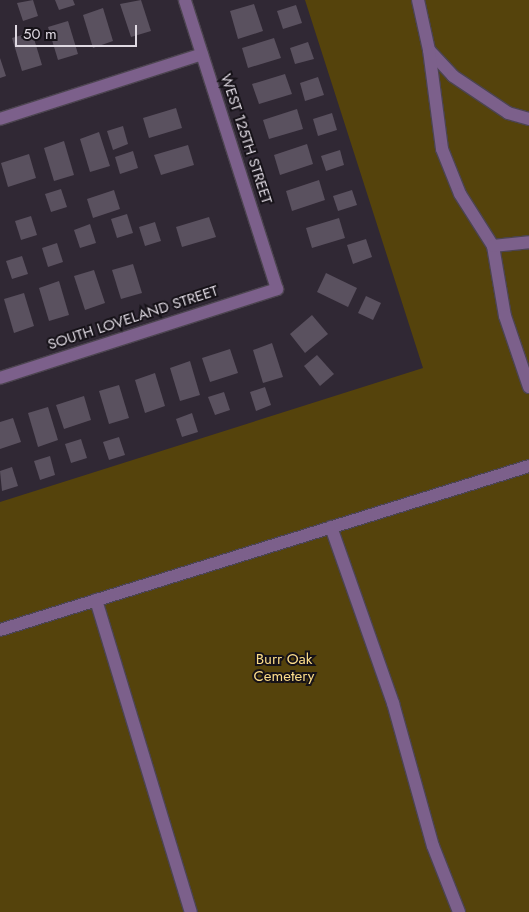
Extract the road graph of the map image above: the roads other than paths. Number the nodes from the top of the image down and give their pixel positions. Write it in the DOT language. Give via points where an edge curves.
graph roads {
  1 [pos="185,0"];
  2 [pos="418,0"];
  3 [pos="429,50"];
  4 [pos="202,54"];
  5 [pos="0,119"];
  6 [pos="529,120"];
  7 [pos="529,242"];
  8 [pos="493,246"];
  9 [pos="277,288"];
  10 [pos="0,378"];
  11 [pos="529,387"];
  12 [pos="529,466"];
  13 [pos="331,527"];
  14 [pos="96,600"];
  15 [pos="0,630"];
  16 [pos="192,912"];
  17 [pos="459,912"];
  1 -- 4 [label="street, WEST 125TH STREET"];
  2 -- 3 [label="street"];
  3 -- 6 [label="street" via="475,93"];
  3 -- 8 [label="street" via="442,149 460,194"];
  4 -- 5 [label="street"];
  4 -- 9 [label="street, WEST 125TH STREET"];
  7 -- 8 [label="street"];
  8 -- 11 [label="street" via="506,316"];
  9 -- 10 [label="street, SOUTH LOVELAND STREET"];
  12 -- 13 [label="street"];
  13 -- 14 [label="street"];
  13 -- 17 [label="street" via="393,703 433,846"];
  14 -- 15 [label="street"];
  14 -- 16 [label="street"];
}
